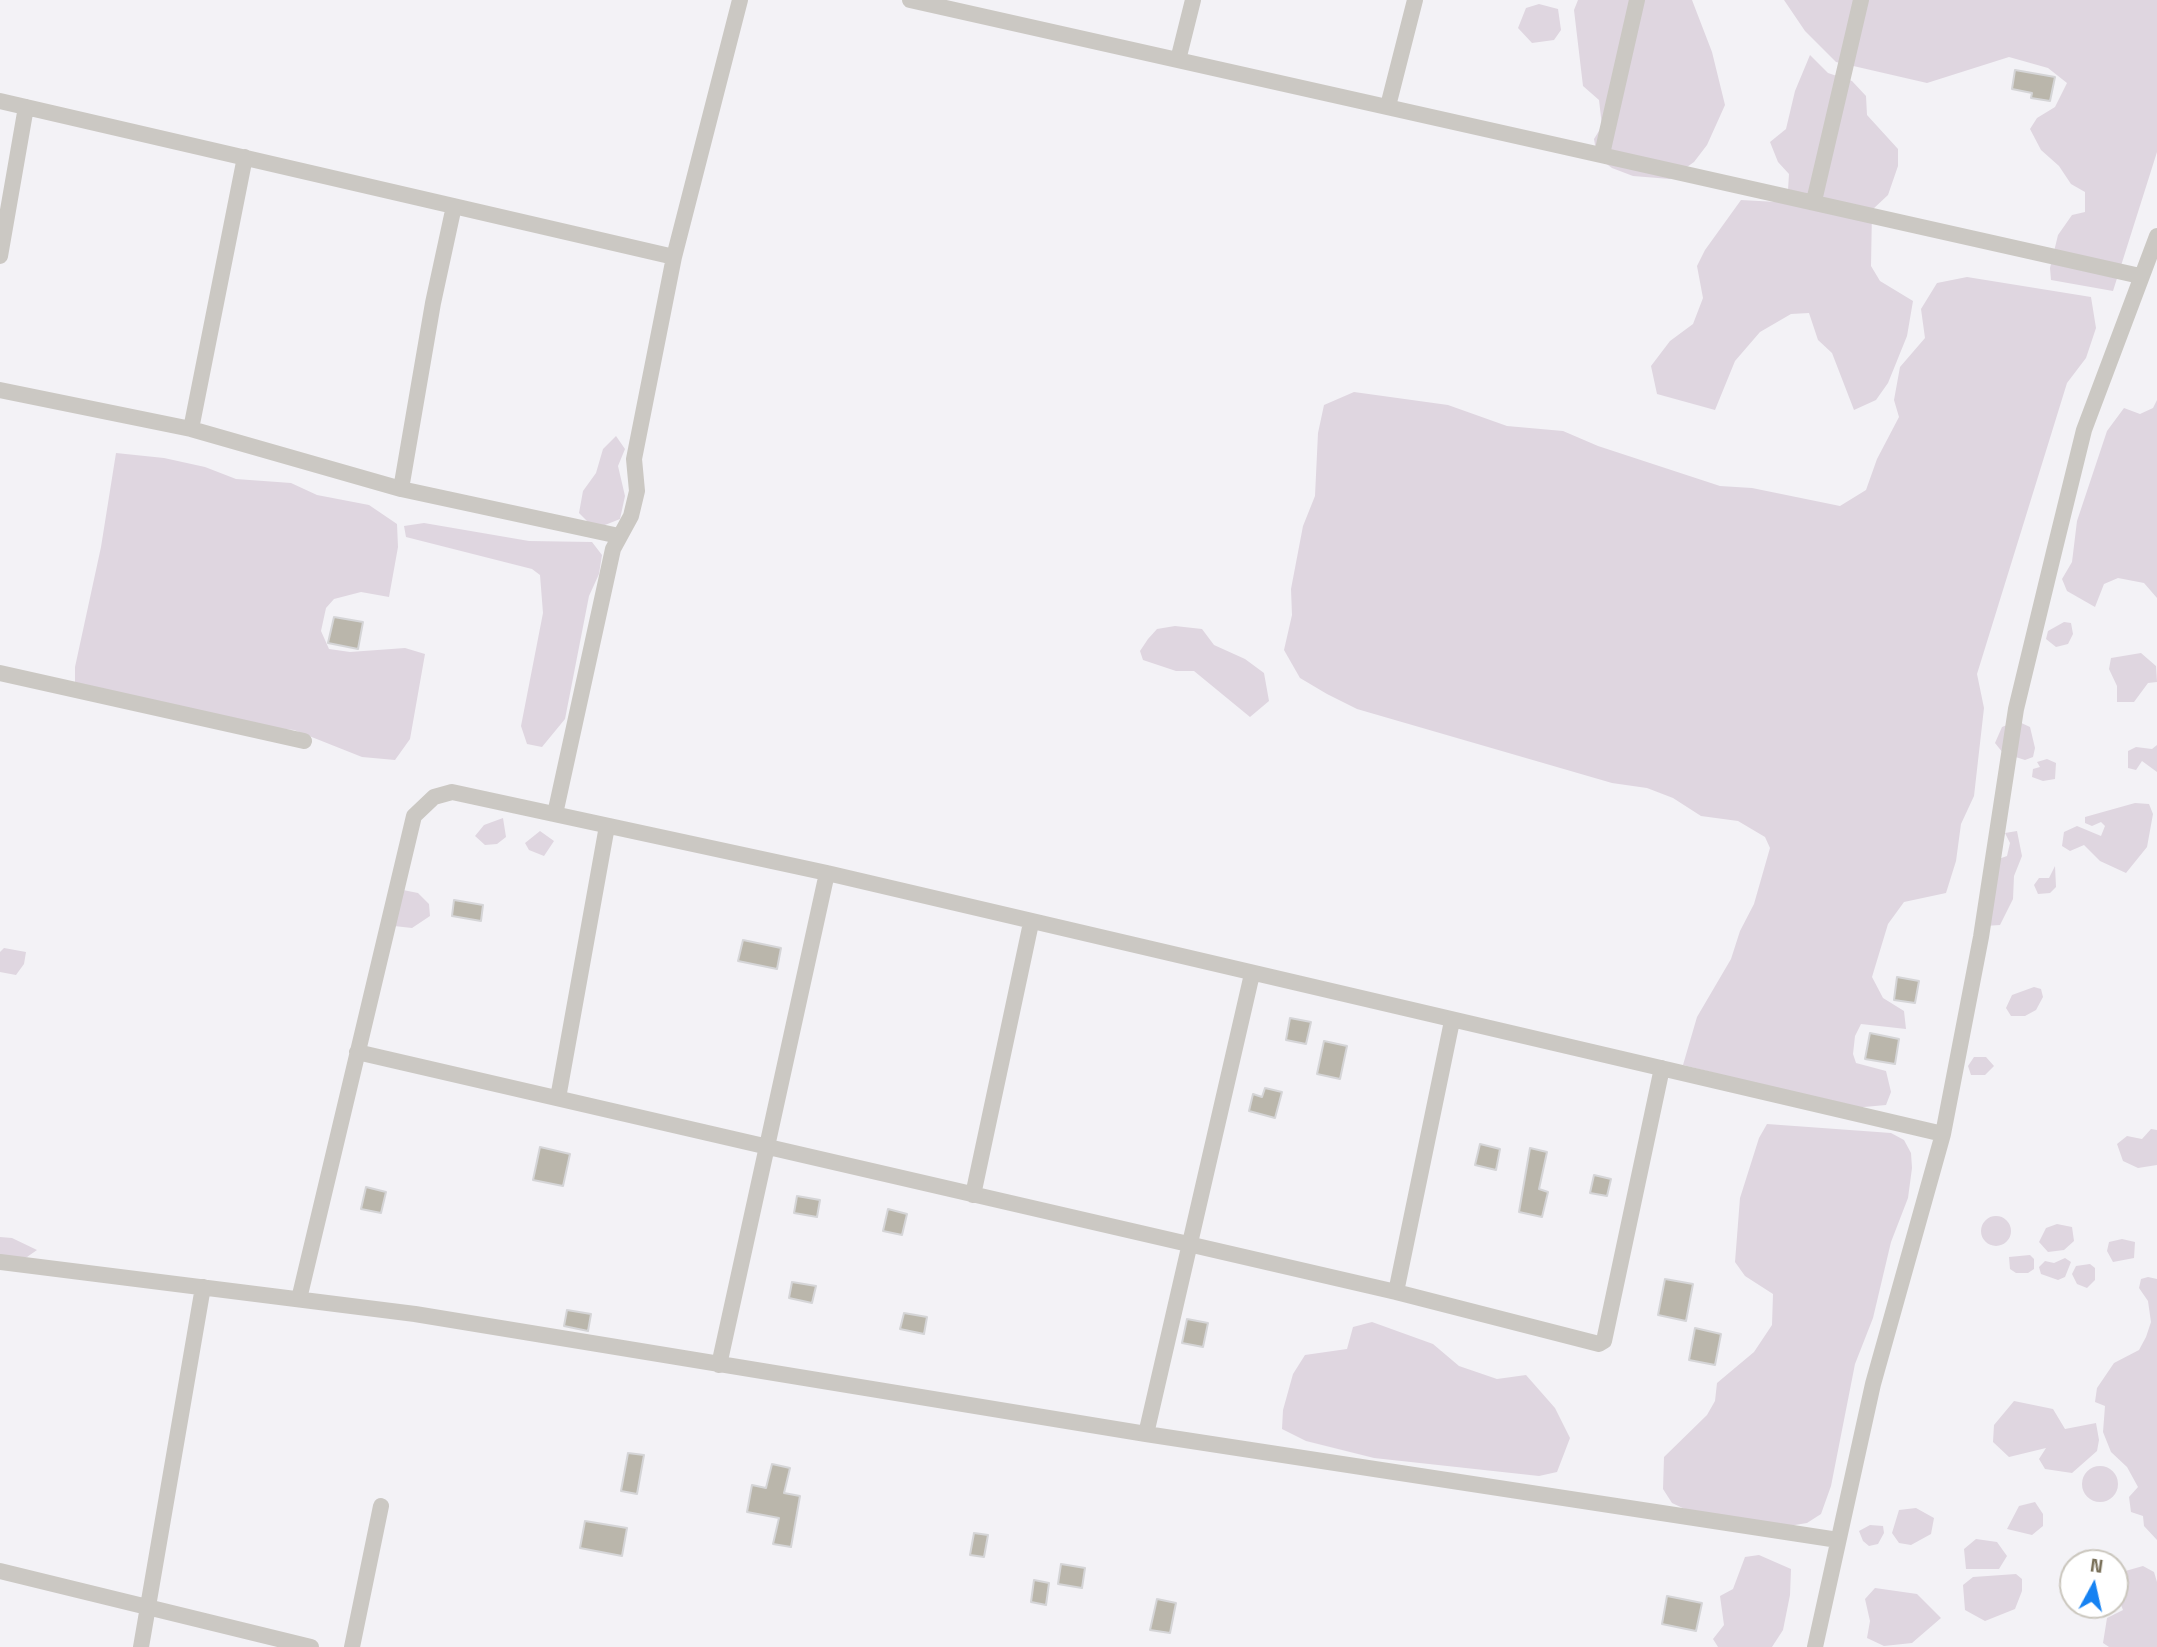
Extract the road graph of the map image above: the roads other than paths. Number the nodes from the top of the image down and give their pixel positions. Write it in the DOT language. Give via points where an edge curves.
graph roads {
  1 [pos="740,0"];
  2 [pos="910,0"];
  3 [pos="1193,0"];
  4 [pos="1415,0"];
  5 [pos="1637,0"];
  6 [pos="1861,0"];
  7 [pos="969,6"];
  8 [pos="1178,60"];
  9 [pos="0,101"];
  10 [pos="1388,106"];
  11 [pos="26,107"];
  12 [pos="1602,154"];
  13 [pos="245,157"];
  14 [pos="1814,201"];
  15 [pos="454,206"];
  16 [pos="2157,236"];
  17 [pos="0,256"];
  18 [pos="674,257"];
  19 [pos="2140,276"];
  20 [pos="0,390"];
  21 [pos="191,429"];
  22 [pos="401,489"];
  23 [pos="619,536"];
  24 [pos="0,673"];
  25 [pos="304,741"];
  26 [pos="555,814"];
  27 [pos="607,826"];
  28 [pos="827,873"];
  29 [pos="1031,923"];
  30 [pos="1252,974"];
  31 [pos="1452,1021"];
  32 [pos="357,1052"];
  33 [pos="1662,1068"];
  34 [pos="558,1098"];
  35 [pos="1943,1134"];
  36 [pos="766,1147"];
  37 [pos="973,1195"];
  38 [pos="1188,1244"];
  39 [pos="0,1262"];
  40 [pos="203,1287"];
  41 [pos="1396,1292"];
  42 [pos="299,1299"];
  43 [pos="719,1365"];
  44 [pos="1146,1434"];
  45 [pos="381,1506"];
  46 [pos="1838,1540"];
  47 [pos="0,1571"];
  48 [pos="148,1607"];
  49 [pos="141,1647"];
  50 [pos="311,1647"];
  51 [pos="352,1647"];
  52 [pos="1815,1647"];
  1 -- 18 [label="street"];
  2 -- 7 [label="street"];
  3 -- 8 [label="street"];
  4 -- 10 [label="street"];
  5 -- 12 [label="street"];
  6 -- 14 [label="street"];
  7 -- 8 [label="street"];
  8 -- 10 [label="street"];
  9 -- 11 [label="street"];
  10 -- 12 [label="street"];
  11 -- 13 [label="street"];
  11 -- 17 [label="street"];
  12 -- 14 [label="street"];
  13 -- 15 [label="street"];
  13 -- 21 [label="street"];
  14 -- 19 [label="street"];
  15 -- 18 [label="street"];
  15 -- 22 [label="street"];
  16 -- 19 [label="street"];
  18 -- 23 [label="street" via="634,459 638,492"];
  19 -- 35 [label="street" via="2084,430 2017,709 1981,937"];
  20 -- 21 [label="street"];
  21 -- 22 [label="street"];
  22 -- 23 [label="street"];
  23 -- 26 [label="street"];
  24 -- 25 [label="street"];
  26 -- 27 [label="street"];
  26 -- 32 [label="street" via="453,792 422,805 414,816"];
  27 -- 28 [label="street"];
  27 -- 34 [label="street"];
  28 -- 29 [label="street"];
  28 -- 36 [label="street"];
  29 -- 30 [label="street"];
  29 -- 37 [label="street"];
  30 -- 31 [label="street"];
  30 -- 38 [label="street"];
  31 -- 33 [label="street"];
  31 -- 41 [label="street"];
  32 -- 34 [label="street"];
  32 -- 42 [label="street"];
  33 -- 35 [label="street"];
  33 -- 41 [label="street" via="1603,1342"];
  34 -- 36 [label="street"];
  35 -- 46 [label="street" via="1873,1384"];
  36 -- 37 [label="street"];
  36 -- 43 [label="street"];
  37 -- 38 [label="street"];
  38 -- 41 [label="street"];
  38 -- 44 [label="street"];
  39 -- 40 [label="street"];
  40 -- 42 [label="street"];
  40 -- 48 [label="street"];
  42 -- 43 [label="street"];
  43 -- 44 [label="street"];
  44 -- 46 [label="street"];
  45 -- 51 [label="street"];
  46 -- 52 [label="street"];
  47 -- 48 [label="street"];
  48 -- 49 [label="street"];
  48 -- 50 [label="street"];
}
